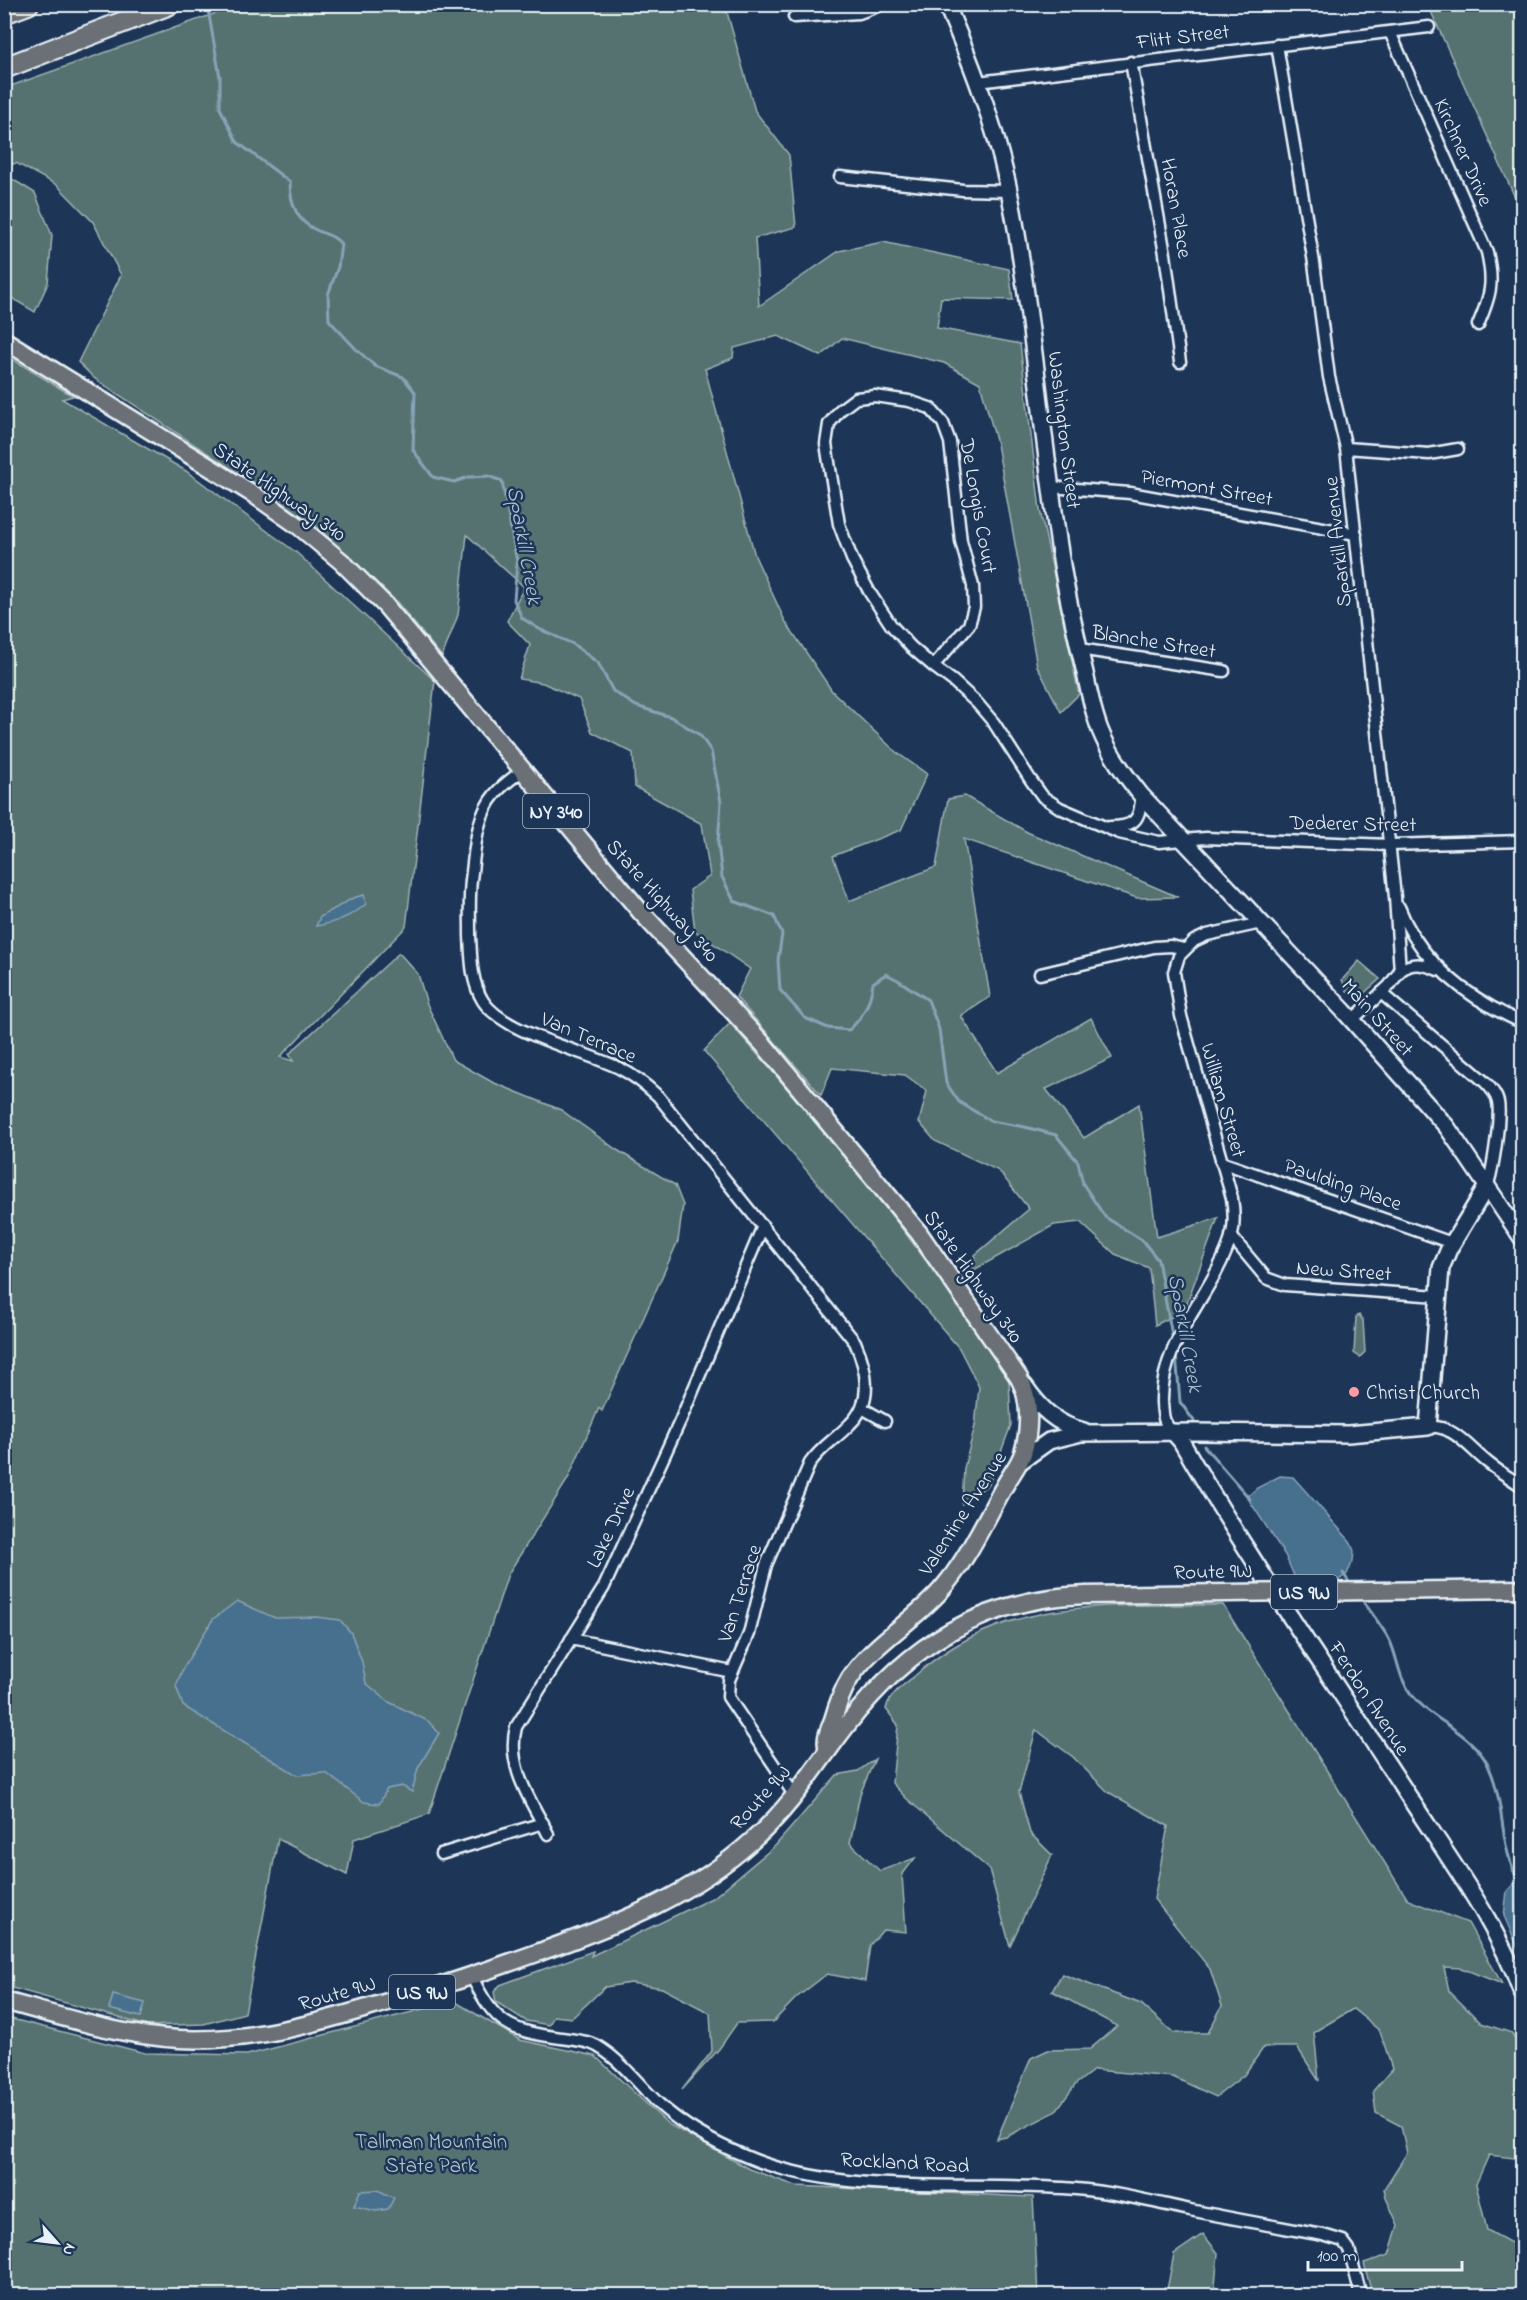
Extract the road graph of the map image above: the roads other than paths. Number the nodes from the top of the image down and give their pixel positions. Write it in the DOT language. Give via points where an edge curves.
graph roads {
  1 [pos="28,4"];
  2 [pos="170,4"];
  3 [pos="883,4"];
  4 [pos="946,4"];
  5 [pos="4,13"];
  6 [pos="794,17"];
  7 [pos="1429,27"];
  8 [pos="1390,32"];
  9 [pos="1277,45"];
  10 [pos="1131,62"];
  11 [pos="4,68"];
  12 [pos="978,82"];
  13 [pos="840,177"];
  14 [pos="1009,191"];
  15 [pos="1478,325"];
  16 [pos="4,340"];
  17 [pos="1180,362"];
  18 [pos="1346,448"];
  19 [pos="1458,449"];
  20 [pos="1049,487"];
  21 [pos="1356,534"];
  22 [pos="1079,649"];
  23 [pos="933,666"];
  24 [pos="1224,671"];
  25 [pos="523,770"];
  26 [pos="1141,795"];
  27 [pos="1103,828"];
  28 [pos="1182,840"];
  29 [pos="1522,841"];
  30 [pos="1390,845"];
  31 [pos="1395,897"];
  32 [pos="1261,923"];
  33 [pos="1184,949"];
  34 [pos="1400,971"];
  35 [pos="1443,973"];
  36 [pos="1040,974"];
  37 [pos="1381,993"];
  38 [pos="1352,1020"];
  39 [pos="1522,1022"];
  40 [pos="1221,1162"];
  41 [pos="1487,1186"];
  42 [pos="763,1226"];
  43 [pos="1231,1236"];
  44 [pos="1522,1238"];
  45 [pos="1452,1243"];
  46 [pos="1438,1296"];
  47 [pos="1019,1378"];
  48 [pos="862,1408"];
  49 [pos="885,1421"];
  50 [pos="1428,1427"];
  51 [pos="1093,1432"];
  52 [pos="1173,1432"];
  53 [pos="1021,1461"];
  54 [pos="1522,1486"];
  55 [pos="1522,1589"];
  56 [pos="571,1639"];
  57 [pos="732,1672"];
  58 [pos="828,1750"];
  59 [pos="795,1796"];
  60 [pos="543,1823"];
  61 [pos="548,1834"];
  62 [pos="441,1854"];
  63 [pos="472,1977"];
  64 [pos="1522,1993"];
  65 [pos="4,2001"];
  66 [pos="1361,2295"];
  1 -- 5 [label="highway"];
  2 -- 11 [label="highway"];
  3 -- 6 [label="street" via="859,13"];
  4 -- 12 [label="main road, Washington Street"];
  7 -- 8 [label="street, Flitt Street"];
  8 -- 9 [label="street, Flitt Street"];
  8 -- 15 [label="street, Kirchner Drive" via="1488,252 1490,291"];
  9 -- 10 [label="street, Flitt Street"];
  9 -- 18 [label="street, Sparkill Avenue" via="1329,377"];
  10 -- 12 [label="street, Flitt Street"];
  10 -- 17 [label="street, Horan Place"];
  12 -- 14 [label="main road, Washington Street"];
  13 -- 14 [label="street"];
  14 -- 20 [label="main road, Washington Street"];
  16 -- 25 [label="main road, State Highway 340 / NY 340" via="253,494 317,541 386,605"];
  18 -- 19 [label="street" via="1429,454"];
  18 -- 21 [label="street, Sparkill Avenue"];
  20 -- 21 [label="street, Piermont Street" via="1130,494"];
  20 -- 22 [label="main road, Washington Street"];
  21 -- 30 [label="street, Sparkill Avenue"];
  22 -- 24 [label="street, Blanche Street"];
  22 -- 26 [label="main road, Washington Street" via="1100,730 1116,762"];
  23 -- 23 [label="street, De Longis Court" via="969,625 974,607 973,586 961,541 950,442 943,423 930,408 875,396 856,398 829,424 826,444 838,524 852,559 891,625"];
  23 -- 27 [label="street, De Longis Court" via="977,703 994,723 1043,797"];
  25 -- 42 [label="street, Van Terrace" via="496,792 484,809 478,832 470,891 471,957 484,1002 517,1027 621,1068 641,1081"];
  25 -- 47 [label="main road, State Highway 340 / NY 340" via="640,911 764,1045 919,1233"];
  26 -- 27 [label="street" via="1141,811 1134,821 1124,827"];
  26 -- 28 [label="main road, Washington Street"];
  27 -- 28 [label="street, Dederer Street" via="1159,842"];
  28 -- 30 [label="street, Dederer Street"];
  28 -- 32 [label="main road, Main Street"];
  29 -- 30 [label="street, Dederer Street"];
  30 -- 31 [label="street, Sparkill Avenue"];
  31 -- 34 [label="street, Sparkill Avenue"];
  31 -- 35 [label="street" via="1412,935"];
  32 -- 33 [label="street" via="1207,935"];
  32 -- 38 [label="main road, Main Street"];
  33 -- 36 [label="street" via="1154,947"];
  33 -- 40 [label="street, William Street" via="1174,972 1177,997"];
  34 -- 35 [label="street" via="1420,964"];
  34 -- 37 [label="street"];
  35 -- 39 [label="street" via="1479,1000"];
  37 -- 38 [label="street"];
  37 -- 41 [label="street" via="1496,1094 1499,1110"];
  38 -- 41 [label="main road, Main Street" via="1448,1126"];
  40 -- 43 [label="street, William Street" via="1234,1210"];
  40 -- 45 [label="street, Paulding Place"];
  41 -- 44 [label="main road, Main Street"];
  41 -- 45 [label="main road"];
  42 -- 48 [label="street, Van Terrace" via="855,1342 868,1386"];
  42 -- 56 [label="street, Lake Drive" via="631,1532 604,1587"];
  43 -- 46 [label="street, New Street" via="1266,1278 1285,1285"];
  43 -- 52 [label="street, William Street" via="1164,1370 1164,1422"];
  45 -- 46 [label="main road" via="1441,1268"];
  46 -- 50 [label="main road"];
  47 -- 51 [label="main road, State Highway 340 / NY 340" via="1054,1419 1068,1427"];
  47 -- 53 [label="main road" via="1027,1411"];
  48 -- 49 [label="street"];
  48 -- 57 [label="street, Van Terrace" via="852,1424 810,1463 766,1565 749,1634"];
  50 -- 52 [label="main road, Valentine Avenue / NY 340" via="1348,1434"];
  50 -- 54 [label="street, Valentine Avenue" via="1453,1433"];
  51 -- 52 [label="main road, Valentine Avenue / NY 340"];
  51 -- 53 [label="main road, Valentine Avenue" via="1055,1438"];
  52 -- 64 [label="main road, Ferdon Avenue" via="1457,1871 1500,1943"];
  53 -- 58 [label="main road, Valentine Avenue" via="950,1579 851,1677 827,1738"];
  55 -- 58 [label="main road, Route 9W / US 9W, bridge" via="1086,1595 1002,1608 970,1620 917,1654 864,1704"];
  56 -- 57 [label="street"];
  56 -- 60 [label="street, Lake Drive" via="520,1718 513,1737 517,1773"];
  57 -- 59 [label="street, Van Terrace" via="728,1697"];
  58 -- 59 [label="main road, Route 9W / US 9W"];
  59 -- 63 [label="main road, Route 9W / US 9W" via="739,1853 672,1897 617,1924"];
  60 -- 61 [label="street, Lake Drive"];
  60 -- 62 [label="street"];
  63 -- 65 [label="main road, Route 9W / US 9W" via="294,2028 214,2039 145,2035"];
  63 -- 66 [label="street, Rockland Road" via="497,2018 537,2035 594,2044 682,2121 710,2139 772,2167 809,2176 892,2184 1079,2189 1323,2235 1343,2241 1349,2250"];
}
